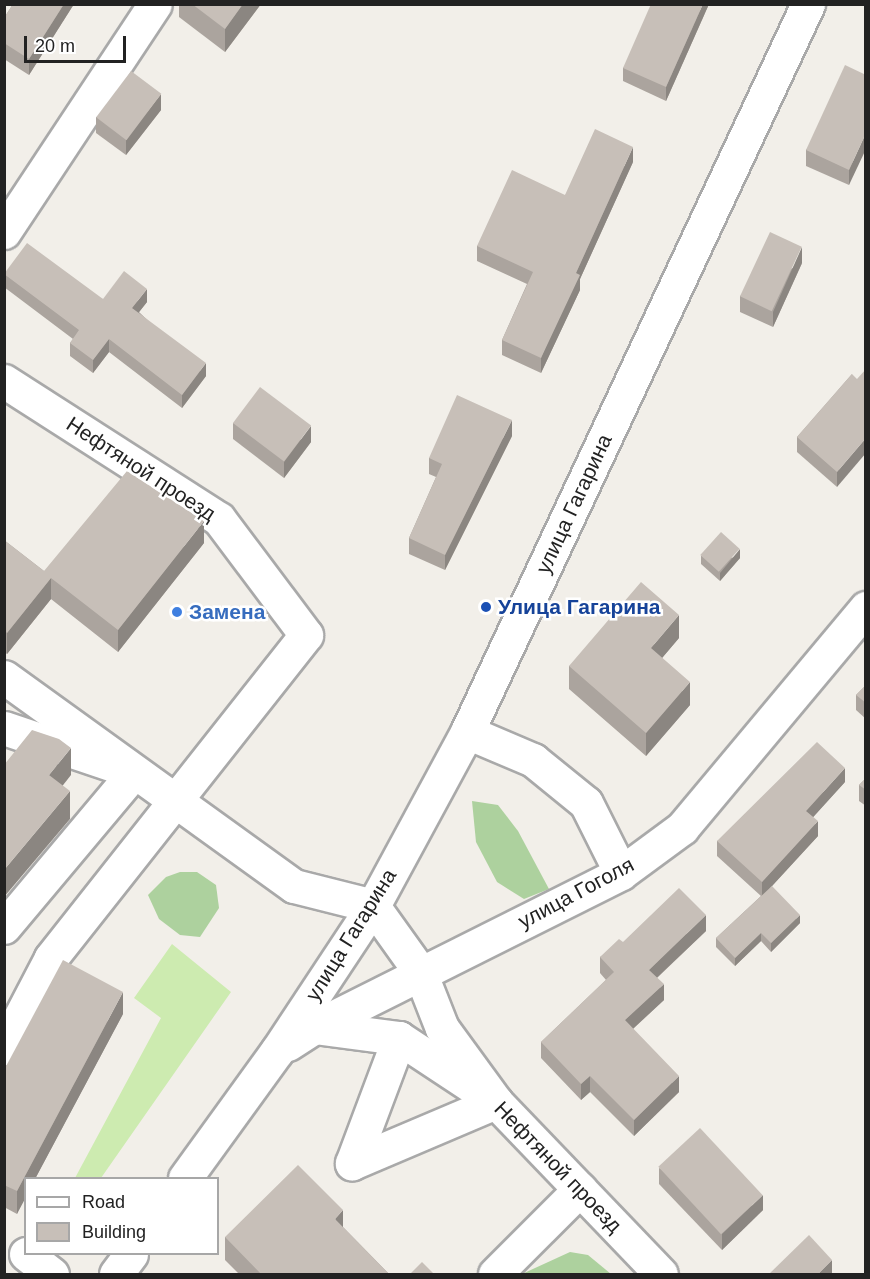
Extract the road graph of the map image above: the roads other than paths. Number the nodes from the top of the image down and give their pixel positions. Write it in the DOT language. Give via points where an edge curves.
graph roads {
  1 [pos="155,4"];
  2 [pos="808,4"];
  3 [pos="4,232"];
  4 [pos="4,381"];
  5 [pos="866,608"];
  6 [pos="4,677"];
  7 [pos="4,728"];
  8 [pos="467,732"];
  9 [pos="134,772"];
  10 [pos="175,803"];
  11 [pos="621,873"];
  12 [pos="373,906"];
  13 [pos="4,927"];
  14 [pos="420,972"];
  15 [pos="314,1027"];
  16 [pos="399,1038"];
  17 [pos="4,1048"];
  18 [pos="277,1051"];
  19 [pos="496,1102"];
  20 [pos="186,1177"];
  21 [pos="580,1189"];
  22 [pos="4,1236"];
  23 [pos="24,1251"];
  24 [pos="28,1255"];
  25 [pos="130,1255"];
  26 [pos="52,1275"];
  27 [pos="116,1275"];
  28 [pos="495,1275"];
  29 [pos="661,1275"];
  1 -- 3 [label="street"];
  2 -- 8 [label="street, улица Гагарина"];
  4 -- 10 [label="street, Нефтяной проезд" via="219,519 306,636"];
  5 -- 11 [label="street, улица Гоголя" via="682,828"];
  6 -- 9 [label="street"];
  7 -- 9 [label="street"];
  8 -- 11 [label="street" via="533,760 586,803"];
  8 -- 12 [label="street, улица Гагарина"];
  9 -- 10 [label="street"];
  9 -- 13 [label="street"];
  10 -- 12 [label="street" via="294,886"];
  10 -- 17 [label="street" via="51,958"];
  11 -- 14 [label="street, улица Гоголя"];
  12 -- 14 [label="street"];
  12 -- 18 [label="street, улица Гагарина"];
  14 -- 15 [label="street, улица Гоголя"];
  14 -- 19 [label="street" via="442,1028"];
  15 -- 16 [label="street, Нефтяной проезд"];
  15 -- 18 [label="street, улица Гоголя"];
  16 -- 19 [label="street, Нефтяной проезд"];
  16 -- 19 [label="street" via="352,1163"];
  18 -- 20 [label="street, улица Гагарина"];
  19 -- 21 [label="street, Нефтяной проезд"];
  21 -- 28 [label="street"];
  21 -- 29 [label="street, Нефтяной проезд"];
  22 -- 23 [label="street"];
  24 -- 26 [label="street"];
  25 -- 27 [label="street"];
}
